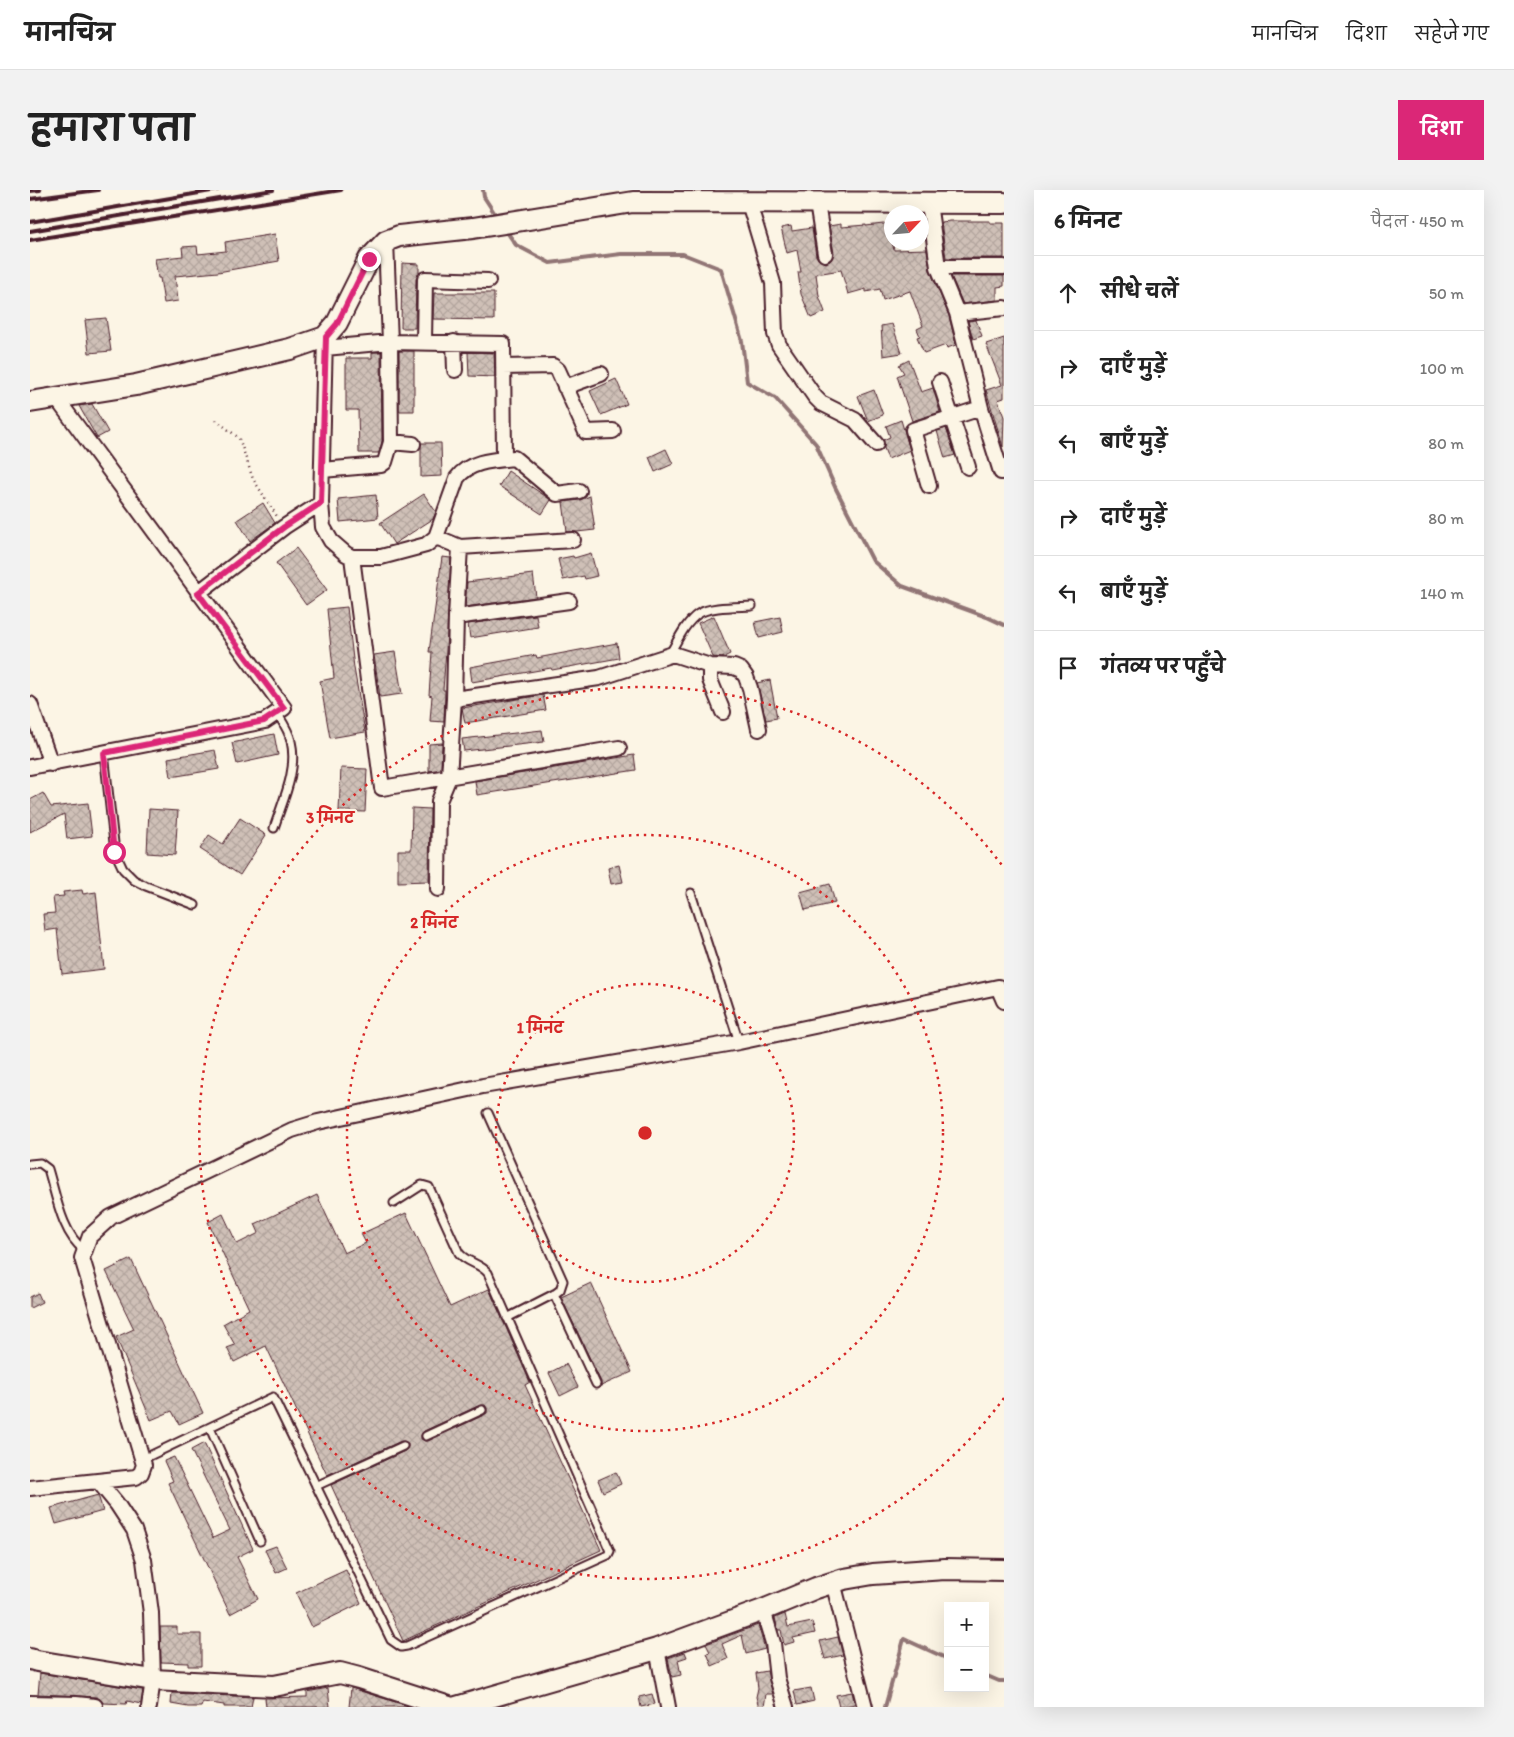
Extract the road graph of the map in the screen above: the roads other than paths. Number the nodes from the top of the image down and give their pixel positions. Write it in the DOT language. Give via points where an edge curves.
graph roads {
  1 [pos="749,203"];
  2 [pos="817,203"];
  3 [pos="929,203"];
  4 [pos="1004,203"];
  5 [pos="386,240"];
  6 [pos="825,254"];
  7 [pos="938,267"];
  8 [pos="1004,267"];
  9 [pos="488,281"];
  10 [pos="1004,308"];
  11 [pos="957,313"];
  12 [pos="390,342"];
  13 [pos="424,342"];
  14 [pos="454,342"];
  15 [pos="325,343"];
  16 [pos="504,367"];
  17 [pos="455,370"];
  18 [pos="600,374"];
  19 [pos="940,382"];
  20 [pos="565,387"];
  21 [pos="57,399"];
  22 [pos="30,402"];
  23 [pos="981,408"];
  24 [pos="952,416"];
  25 [pos="613,431"];
  26 [pos="390,442"];
  27 [pos="413,444"];
  28 [pos="876,444"];
  29 [pos="504,459"];
  30 [pos="968,467"];
  31 [pos="322,470"];
  32 [pos="1001,472"];
  33 [pos="930,486"];
  34 [pos="579,491"];
  35 [pos="321,503"];
  36 [pos="436,537"];
  37 [pos="573,540"];
  38 [pos="460,547"];
  39 [pos="352,557"];
  40 [pos="198,593"];
  41 [pos="569,601"];
  42 [pos="752,606"];
  43 [pos="456,617"];
  44 [pos="669,655"];
  45 [pos="710,666"];
  46 [pos="454,699"];
  47 [pos="30,704"];
  48 [pos="723,712"];
  49 [pos="277,713"];
  50 [pos="759,728"];
  51 [pos="619,748"];
  52 [pos="104,753"];
  53 [pos="51,764"];
  54 [pos="30,767"];
  55 [pos="449,777"];
  56 [pos="274,828"];
  57 [pos="438,889"];
  58 [pos="691,893"];
  59 [pos="195,905"];
  60 [pos="1001,985"];
  61 [pos="1004,1001"];
  62 [pos="739,1042"];
  63 [pos="488,1113"];
  64 [pos="30,1164"];
  65 [pos="394,1203"];
  66 [pos="84,1250"];
  67 [pos="554,1294"];
  68 [pos="507,1318"];
  69 [pos="596,1384"];
  70 [pos="482,1410"];
  71 [pos="210,1428"];
  72 [pos="426,1436"];
  73 [pos="403,1446"];
  74 [pos="143,1459"];
  75 [pos="99,1482"];
  76 [pos="316,1486"];
  77 [pos="30,1488"];
  78 [pos="260,1541"];
  79 [pos="1004,1570"];
  80 [pos="833,1582"];
  81 [pos="763,1610"];
  82 [pos="657,1649"];
  83 [pos="30,1659"];
  84 [pos="153,1680"];
  85 [pos="30,1703"];
  86 [pos="95,1706"];
  87 [pos="149,1707"];
  88 [pos="449,1707"];
  89 [pos="456,1707"];
  90 [pos="668,1707"];
  91 [pos="786,1707"];
  92 [pos="864,1707"];
  1 -- 2 [label="street"];
  1 -- 5 [label="street" via="633,202"];
  1 -- 28 [label="street" via="773,283 774,325 779,345 821,403 855,420"];
  2 -- 3 [label="street"];
  2 -- 6 [label="street"];
  3 -- 4 [label="street"];
  3 -- 7 [label="street"];
  5 -- 12 [label="street"];
  5 -- 15 [label="street" via="369,259"];
  7 -- 8 [label="street"];
  7 -- 11 [label="street"];
  9 -- 13 [label="street" via="425,279"];
  10 -- 11 [label="street"];
  11 -- 23 [label="street"];
  12 -- 13 [label="street"];
  12 -- 15 [label="street"];
  12 -- 26 [label="street"];
  13 -- 14 [label="street"];
  14 -- 16 [label="street" via="502,344"];
  14 -- 17 [label="street"];
  15 -- 21 [label="street"];
  15 -- 31 [label="street"];
  16 -- 20 [label="street" via="554,366"];
  16 -- 29 [label="street"];
  18 -- 20 [label="street"];
  19 -- 24 [label="street"];
  20 -- 25 [label="street" via="586,432"];
  21 -- 22 [label="street"];
  21 -- 40 [label="street"];
  23 -- 24 [label="street"];
  23 -- 32 [label="street"];
  24 -- 30 [label="street"];
  24 -- 33 [label="street" via="914,430"];
  26 -- 27 [label="street"];
  26 -- 31 [label="street" via="385,462 381,465"];
  29 -- 34 [label="street" via="514,458 557,494"];
  29 -- 36 [label="street" via="462,470"];
  31 -- 35 [label="street"];
  35 -- 39 [label="street" via="322,527 331,541"];
  35 -- 40 [label="street"];
  36 -- 38 [label="street"];
  36 -- 39 [label="street" via="426,545 381,557"];
  37 -- 38 [label="street"];
  38 -- 43 [label="street"];
  39 -- 55 [label="street" via="382,788"];
  40 -- 49 [label="street" via="284,708"];
  41 -- 43 [label="street"];
  42 -- 44 [label="lane" via="707,610 698,614"];
  43 -- 46 [label="street"];
  44 -- 45 [label="street"];
  44 -- 46 [label="street" via="599,678"];
  45 -- 48 [label="street" via="710,680"];
  45 -- 50 [label="street" via="741,670 750,688"];
  46 -- 55 [label="street"];
  47 -- 53 [label="street"];
  49 -- 52 [label="street" via="264,721"];
  49 -- 56 [label="lane" via="290,739 293,755 292,772"];
  51 -- 55 [label="street"];
  52 -- 53 [label="street"];
  52 -- 59 [label="lane" via="114,852 123,869 134,880"];
  53 -- 54 [label="street"];
  55 -- 57 [label="street" via="439,801"];
  58 -- 62 [label="lane"];
  60 -- 61 [label="street"];
  60 -- 62 [label="street"];
  62 -- 66 [label="street" via="483,1086 292,1130 111,1217 90,1236"];
  63 -- 67 [label="lane" via="563,1281 560,1290"];
  64 -- 66 [label="lane" via="40,1163 48,1169 68,1233"];
  65 -- 68 [label="lane" via="422,1185 429,1187 459,1253 480,1264 488,1273"];
  66 -- 74 [label="street" via="82,1258"];
  67 -- 68 [label="lane"];
  67 -- 69 [label="lane"];
  68 -- 76 [label="lane" via="610,1551 608,1555 401,1647 391,1640"];
  70 -- 72 [label="lane"];
  71 -- 74 [label="lane"];
  71 -- 76 [label="lane" via="273,1397"];
  71 -- 78 [label="lane"];
  73 -- 76 [label="lane"];
  74 -- 75 [label="street" via="141,1473 136,1477"];
  75 -- 77 [label="street"];
  75 -- 84 [label="street" via="134,1530 144,1560 152,1613"];
  79 -- 80 [label="street" via="882,1573"];
  80 -- 81 [label="street"];
  80 -- 92 [label="street"];
  81 -- 82 [label="street"];
  81 -- 91 [label="street"];
  82 -- 89 [label="street"];
  82 -- 90 [label="street"];
  83 -- 84 [label="street"];
  84 -- 87 [label="street"];
  84 -- 88 [label="street" via="274,1686 340,1673"];
  85 -- 86 [label="street"];
}
